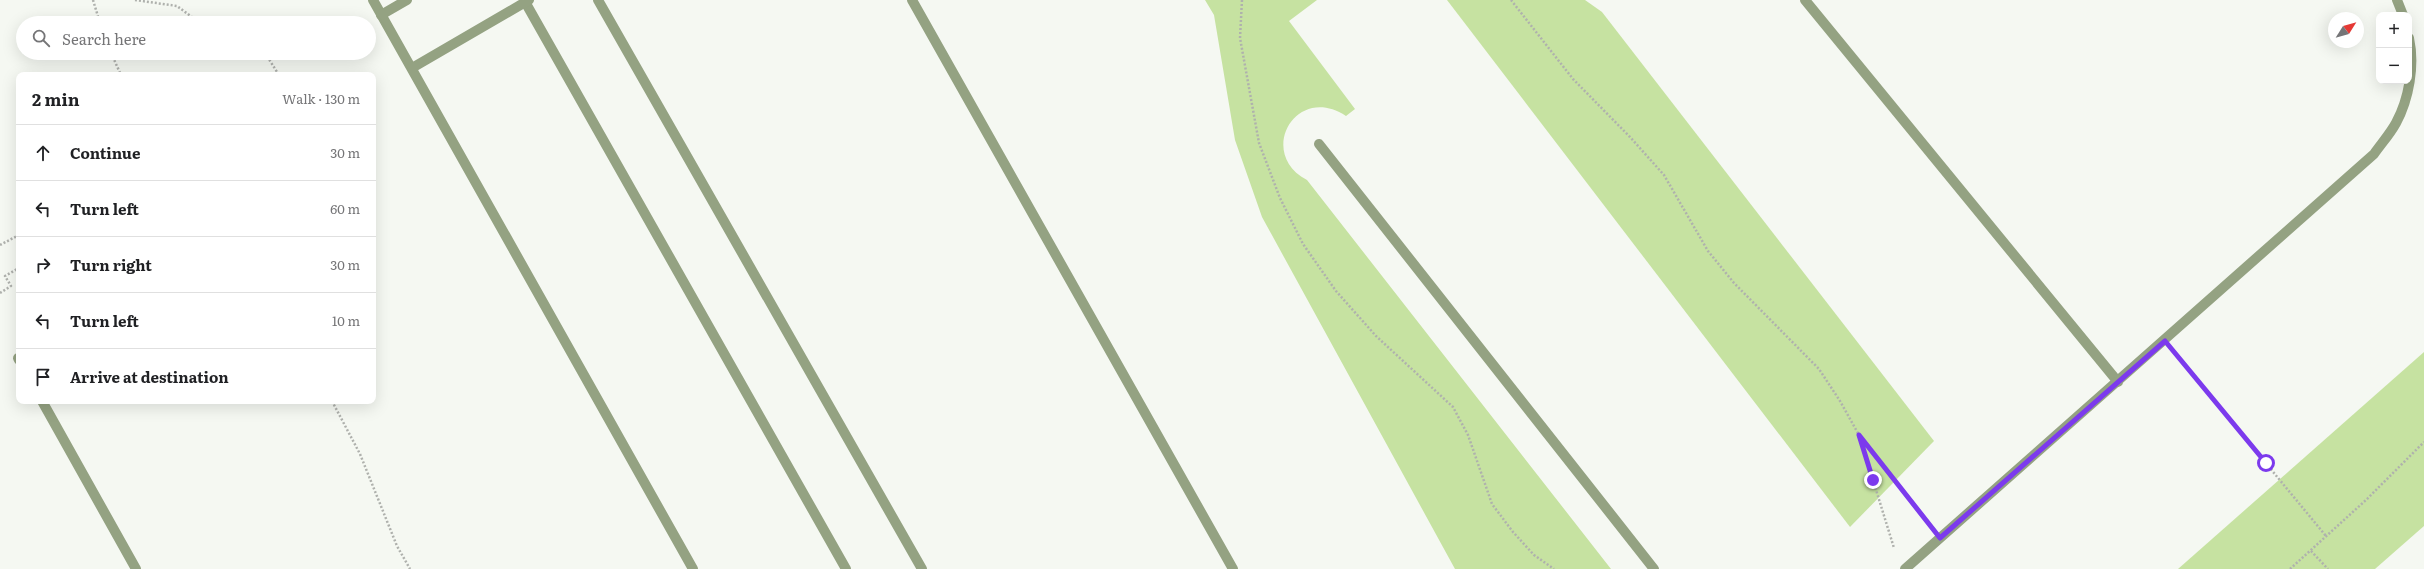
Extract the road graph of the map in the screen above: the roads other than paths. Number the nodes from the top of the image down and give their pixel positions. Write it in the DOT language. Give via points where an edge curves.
graph roads {
  1 [pos="373,0"];
  2 [pos="407,0"];
  3 [pos="598,0"];
  4 [pos="912,0"];
  5 [pos="1805,0"];
  6 [pos="2397,0"];
  7 [pos="526,1"];
  8 [pos="2402,12"];
  9 [pos="382,15"];
  10 [pos="2410,48"];
  11 [pos="412,68"];
  12 [pos="1319,144"];
  13 [pos="2118,382"];
  14 [pos="44,404"];
  15 [pos="136,569"];
  16 [pos="693,569"];
  17 [pos="846,569"];
  18 [pos="922,569"];
  19 [pos="1232,569"];
  20 [pos="1654,569"];
  21 [pos="1905,569"];
  1 -- 9 [label="street"];
  2 -- 9 [label="street"];
  3 -- 18 [label="street"];
  4 -- 19 [label="street"];
  5 -- 13 [label="street"];
  6 -- 8 [label="street"];
  7 -- 11 [label="street"];
  7 -- 17 [label="street"];
  9 -- 11 [label="street"];
  10 -- 13 [label="street" via="2411,58 2404,104 2396,123 2374,154"];
  11 -- 16 [label="street"];
  12 -- 20 [label="street"];
  13 -- 21 [label="street"];
  14 -- 15 [label="street"];
}
